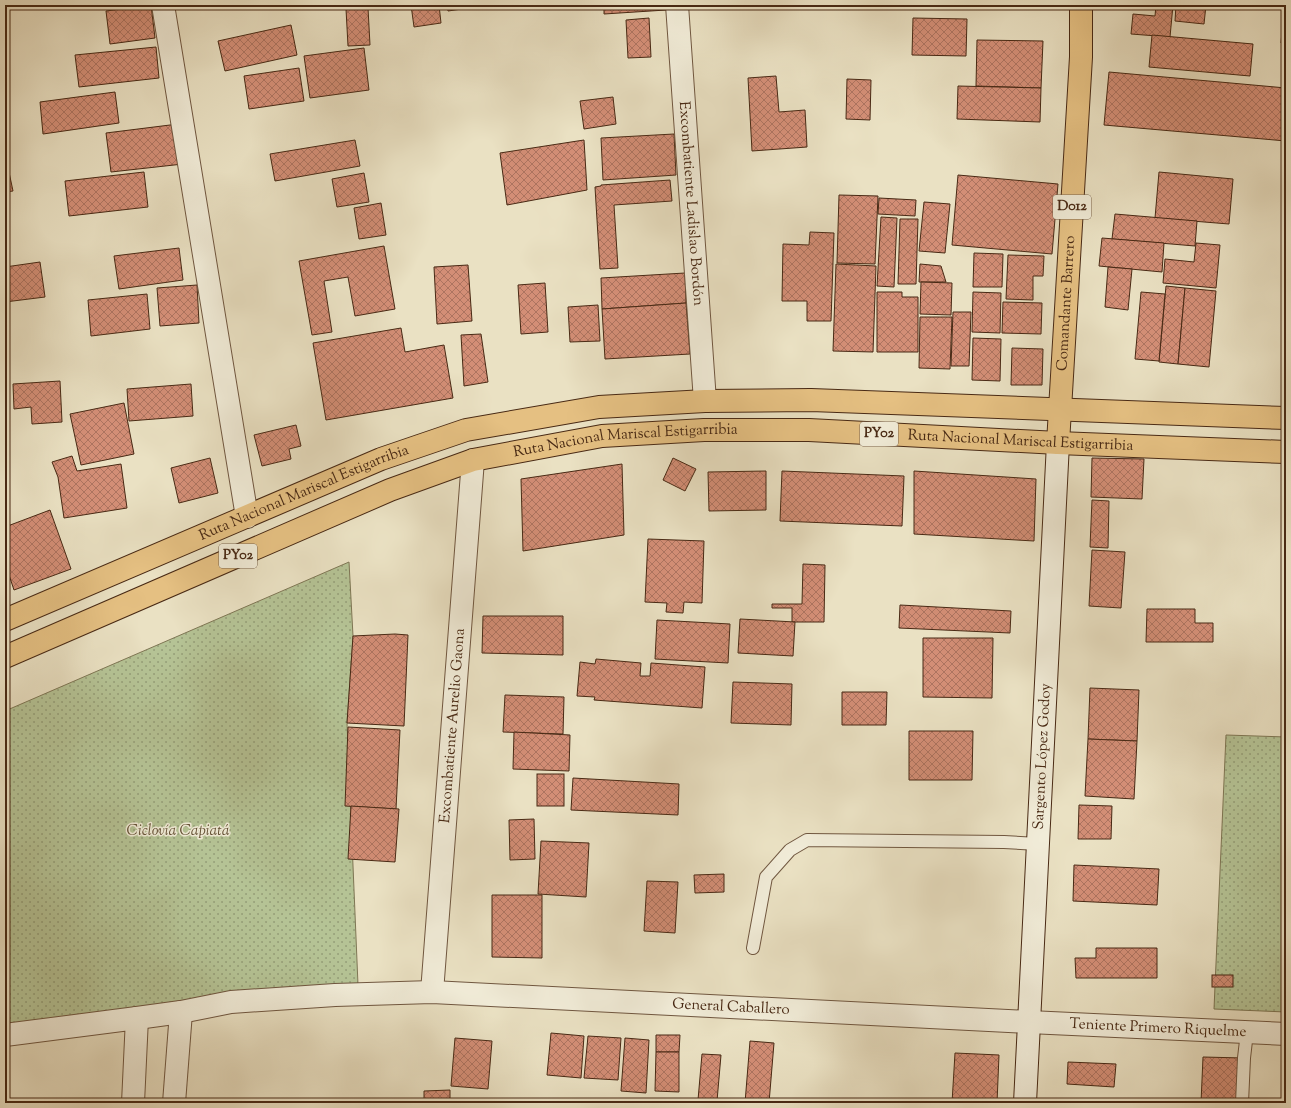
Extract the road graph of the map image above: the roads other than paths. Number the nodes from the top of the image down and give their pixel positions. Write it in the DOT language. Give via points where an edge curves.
graph roads {
  1 [pos="164,5"];
  2 [pos="677,5"];
  3 [pos="1081,5"];
  4 [pos="705,401"];
  5 [pos="1059,409"];
  6 [pos="1286,418"];
  7 [pos="1058,443"];
  8 [pos="1286,452"];
  9 [pos="473,460"];
  10 [pos="247,517"];
  11 [pos="5,620"];
  12 [pos="5,657"];
  13 [pos="1038,844"];
  14 [pos="753,948"];
  15 [pos="432,992"];
  16 [pos="181,1012"];
  17 [pos="137,1018"];
  18 [pos="1029,1022"];
  19 [pos="1247,1032"];
  20 [pos="1286,1034"];
  21 [pos="5,1035"];
  22 [pos="133,1103"];
  23 [pos="174,1103"];
  24 [pos="1025,1103"];
  25 [pos="1242,1103"];
  1 -- 10 [label="street"];
  2 -- 4 [label="street, Excombatiente Ladislao Bordón"];
  3 -- 5 [label="main road, Comandante Barrero / D012" via="1081,57"];
  4 -- 5 [label="main road, Ruta Nacional Mariscal Estigarribia / PY02" via="811,400"];
  4 -- 10 [label="main road, Ruta Nacional Mariscal Estigarribia / PY02" via="599,407 466,430 382,459"];
  5 -- 6 [label="main road, Ruta Nacional Mariscal Estigarribia / PY02"];
  5 -- 7 [label="main road, Sargento López Godoy / D012"];
  7 -- 8 [label="main road, Ruta Nacional Mariscal Estigarribia / PY02"];
  7 -- 9 [label="main road, Ruta Nacional Mariscal Estigarribia / PY02" via="809,430 704,430 602,436"];
  7 -- 13 [label="street, Sargento López Godoy / D012"];
  9 -- 12 [label="main road, Ruta Nacional Mariscal Estigarribia / PY02" via="390,490"];
  9 -- 15 [label="street, Excombatiente Aurelio Gaona"];
  10 -- 11 [label="main road, Ruta Nacional Mariscal Estigarribia / PY02"];
  13 -- 14 [label="lane" via="807,840 790,850 766,876"];
  13 -- 18 [label="street, Sargento López Godoy / D012"];
  15 -- 16 [label="street, General Caballero" via="231,1002"];
  15 -- 18 [label="street, General Caballero"];
  16 -- 17 [label="street, General Caballero"];
  16 -- 23 [label="street"];
  17 -- 21 [label="street, General Caballero"];
  17 -- 22 [label="street"];
  18 -- 19 [label="street, Teniente Primero Riquelme"];
  18 -- 24 [label="street, Sargento López Godoy / D012"];
  19 -- 20 [label="street, Teniente Primero Riquelme"];
  19 -- 25 [label="lane"];
}
